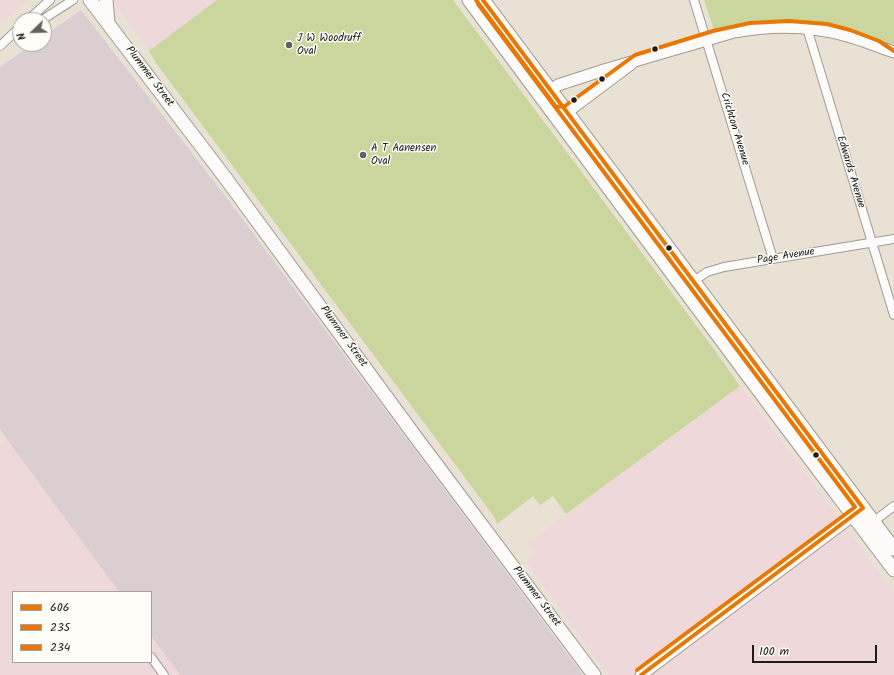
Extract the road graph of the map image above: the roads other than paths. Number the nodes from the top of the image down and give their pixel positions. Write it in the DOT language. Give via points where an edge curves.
graph roads {
  1 [pos="50,0"];
  2 [pos="73,0"];
  3 [pos="90,0"];
  4 [pos="106,0"];
  5 [pos="469,0"];
  6 [pos="483,0"];
  7 [pos="694,0"];
  8 [pos="37,12"];
  9 [pos="52,14"];
  10 [pos="109,24"];
  11 [pos="807,28"];
  12 [pos="12,35"];
  13 [pos="12,39"];
  14 [pos="707,40"];
  15 [pos="0,46"];
  16 [pos="877,47"];
  17 [pos="894,52"];
  18 [pos="894,58"];
  19 [pos="637,61"];
  20 [pos="551,90"];
  21 [pos="553,112"];
  22 [pos="567,112"];
  23 [pos="894,240"];
  24 [pos="872,243"];
  25 [pos="773,259"];
  26 [pos="689,285"];
  27 [pos="894,315"];
  28 [pos="894,506"];
  29 [pos="858,512"];
  30 [pos="873,522"];
  31 [pos="894,549"];
  32 [pos="894,570"];
  33 [pos="152,658"];
  34 [pos="164,675"];
  35 [pos="594,675"];
  36 [pos="641,675"];
  1 -- 8 [label="street"];
  2 -- 9 [label="street"];
  3 -- 10 [label="main road, Plummer Street"];
  4 -- 10 [label="main road"];
  5 -- 21 [label="main road"];
  6 -- 20 [label="main road"];
  7 -- 14 [label="street, Crichton Avenue"];
  10 -- 35 [label="main road, Plummer Street"];
  11 -- 14 [label="street" via="752,29"];
  11 -- 16 [label="street" via="826,30"];
  11 -- 24 [label="street, Edwards Avenue"];
  12 -- 15 [label="street"];
  13 -- 15 [label="street"];
  14 -- 19 [label="street"];
  14 -- 25 [label="street, Crichton Avenue"];
  16 -- 17 [label="street"];
  16 -- 18 [label="street"];
  19 -- 20 [label="street" via="558,85"];
  19 -- 22 [label="street"];
  20 -- 21 [label="main road"];
  20 -- 22 [label="main road"];
  21 -- 22 [label="main road"];
  21 -- 26 [label="main road"];
  22 -- 26 [label="main road"];
  23 -- 24 [label="street, Page Avenue"];
  24 -- 25 [label="street, Page Avenue"];
  24 -- 27 [label="street, Edwards Avenue"];
  25 -- 26 [label="street, Page Avenue" via="714,270 701,275"];
  26 -- 29 [label="main road"];
  28 -- 30 [label="street"];
  29 -- 30 [label="main road"];
  29 -- 32 [label="main road"];
  29 -- 36 [label="street"];
  30 -- 31 [label="main road"];
  33 -- 34 [label="street"];
}
